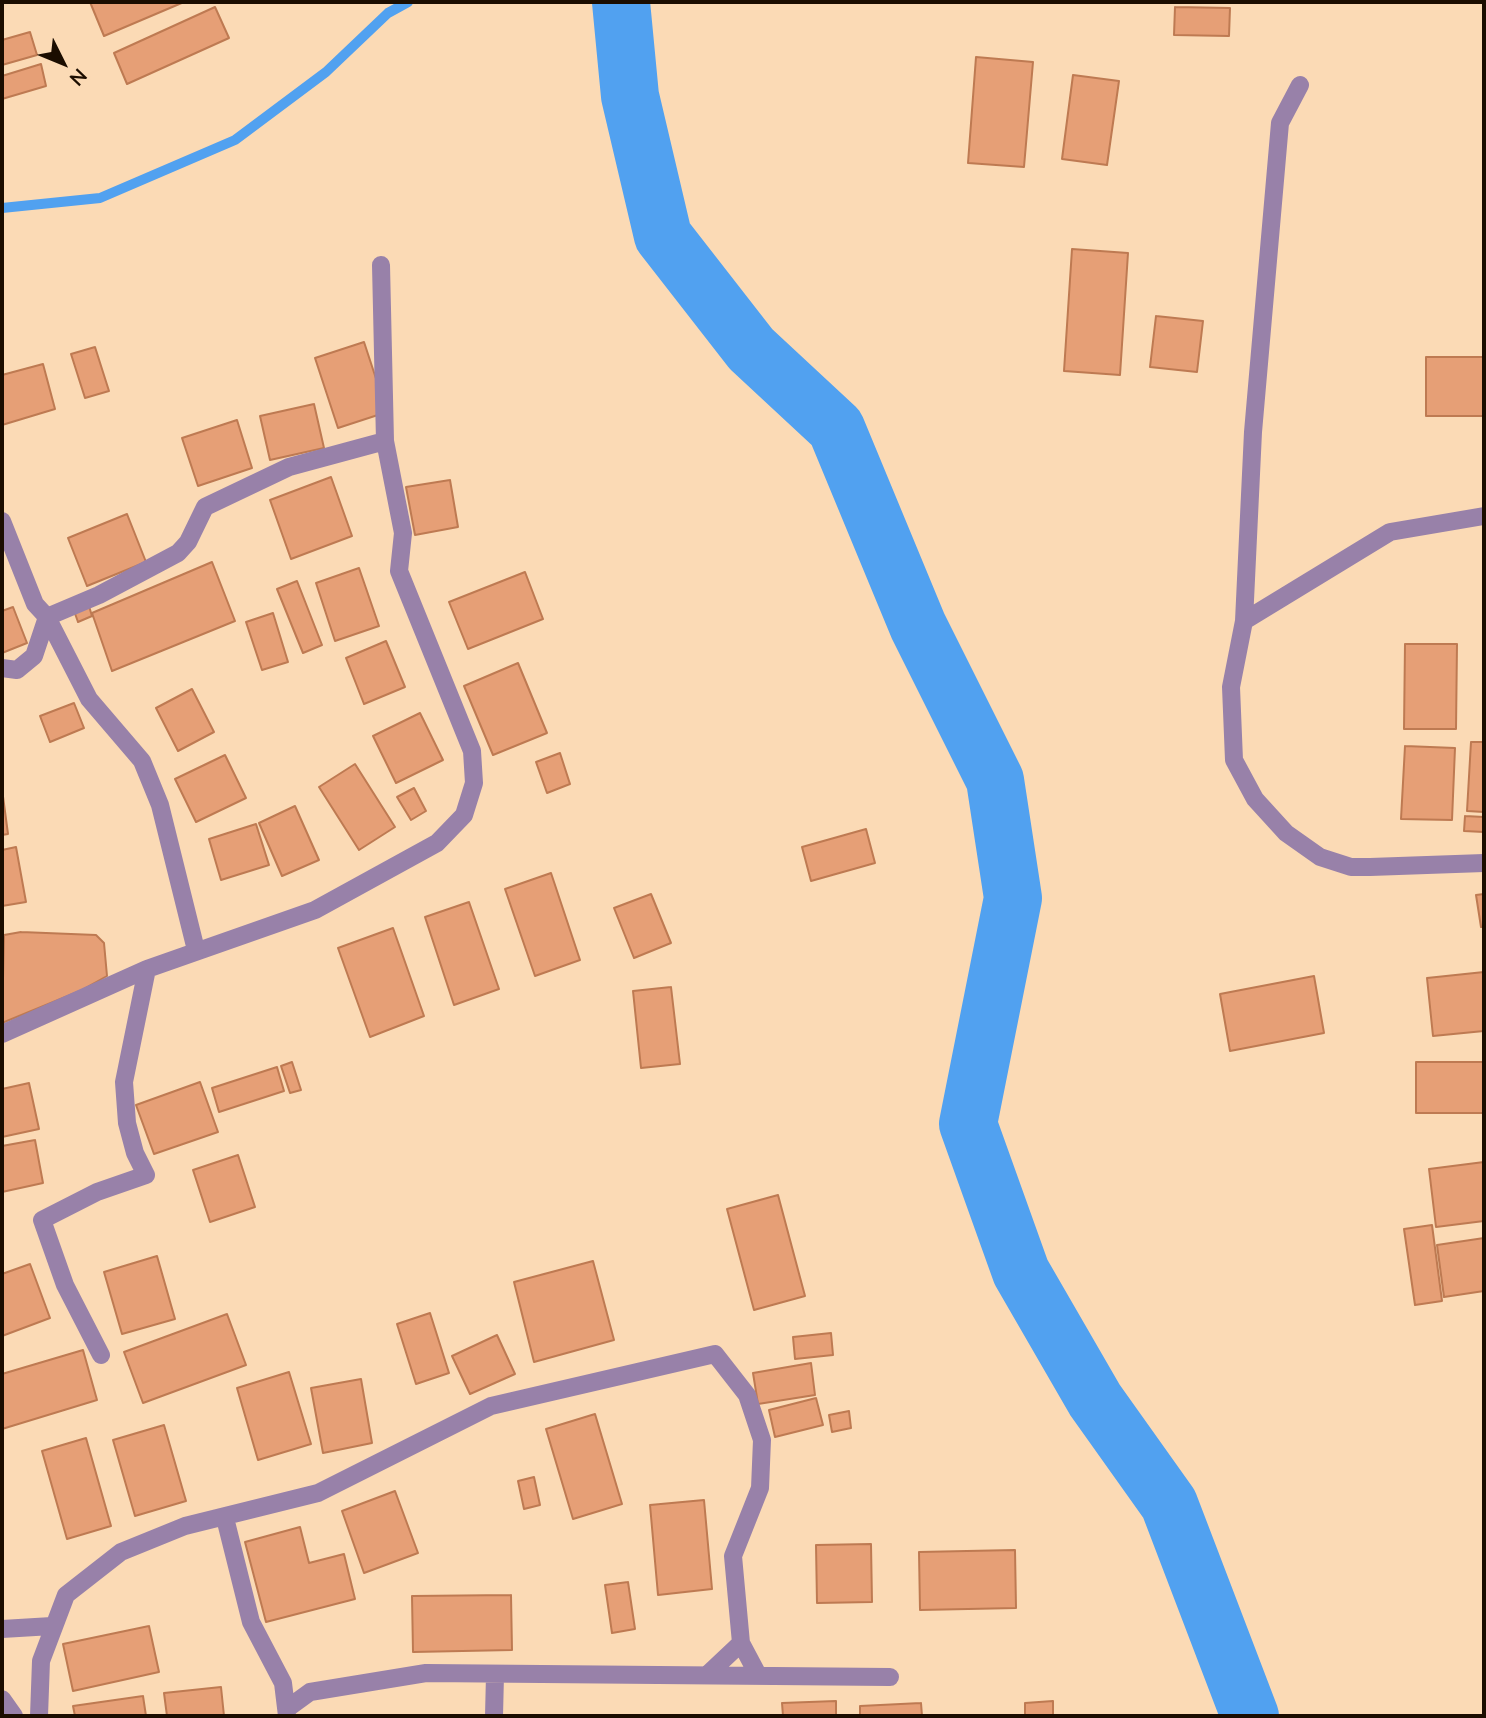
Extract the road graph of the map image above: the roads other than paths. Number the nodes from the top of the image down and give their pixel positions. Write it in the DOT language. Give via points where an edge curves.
graph roads {
  1 [pos="1300,85"];
  2 [pos="381,265"];
  3 [pos="385,441"];
  4 [pos="1484,516"];
  5 [pos="2,521"];
  6 [pos="47,617"];
  7 [pos="1244,621"];
  8 [pos="2,668"];
  9 [pos="1484,863"];
  10 [pos="196,950"];
  11 [pos="147,970"];
  12 [pos="2,1034"];
  13 [pos="101,1354"];
  14 [pos="225,1518"];
  15 [pos="52,1626"];
  16 [pos="2,1629"];
  17 [pos="741,1643"];
  18 [pos="495,1675"];
  19 [pos="707,1675"];
  20 [pos="758,1675"];
  21 [pos="890,1677"];
  22 [pos="2,1699"];
  23 [pos="287,1712"];
  24 [pos="14,1716"];
  25 [pos="40,1716"];
  26 [pos="494,1716"];
  1 -- 7 [label="street" via="1280,123 1253,432"];
  2 -- 3 [label="street"];
  3 -- 6 [label="street" via="289,467 205,508 178,553"];
  3 -- 10 [label="street" via="402,533 399,571 472,751 474,783 464,815 437,843 315,910"];
  4 -- 7 [label="street" via="1390,533"];
  5 -- 6 [label="street" via="35,604"];
  6 -- 8 [label="street" via="34,656 18,670"];
  6 -- 10 [label="street" via="89,699 142,761 160,805"];
  7 -- 9 [label="street" via="1231,687 1234,760 1255,799 1286,833 1320,857 1351,867"];
  10 -- 11 [label="street"];
  11 -- 12 [label="street"];
  11 -- 13 [label="street" via="124,1082 127,1123 146,1175 97,1192 42,1220 65,1285"];
  14 -- 15 [label="street" via="185,1526 121,1552 66,1595"];
  14 -- 17 [label="street" via="318,1493 491,1406 715,1354 747,1395 762,1440 760,1488 733,1556"];
  14 -- 23 [label="street" via="251,1622 283,1683"];
  15 -- 16 [label="street"];
  15 -- 25 [label="street" via="41,1661"];
  17 -- 19 [label="street"];
  17 -- 20 [label="street"];
  18 -- 19 [label="street"];
  18 -- 23 [label="street" via="426,1673 310,1692"];
  18 -- 26 [label="street"];
  19 -- 20 [label="street"];
  20 -- 21 [label="street"];
  22 -- 24 [label="street"];
}
